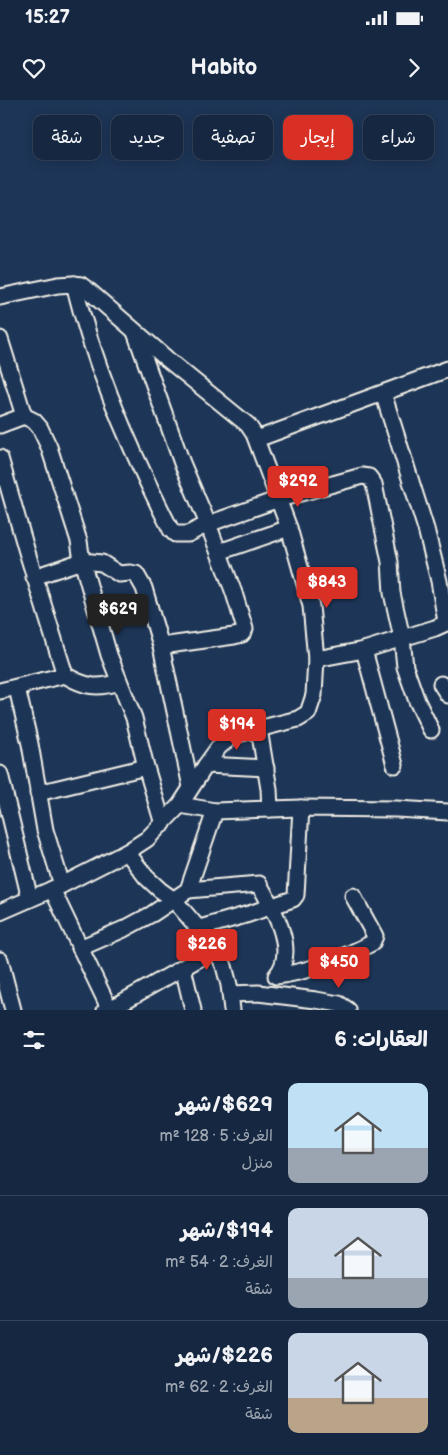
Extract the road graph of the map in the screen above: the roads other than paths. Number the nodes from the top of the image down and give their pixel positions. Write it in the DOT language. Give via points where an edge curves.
graph roads {
  1 [pos="74,284"];
  2 [pos="0,297"];
  3 [pos="135,330"];
  4 [pos="0,339"];
  5 [pos="448,369"];
  6 [pos="383,393"];
  7 [pos="24,416"];
  8 [pos="0,425"];
  9 [pos="257,439"];
  10 [pos="1,463"];
  11 [pos="279,499"];
  12 [pos="208,524"];
  13 [pos="289,528"];
  14 [pos="219,552"];
  15 [pos="82,561"];
  16 [pos="34,577"];
  17 [pos="402,638"];
  18 [pos="161,646"];
  19 [pos="364,650"];
  20 [pos="316,659"];
  21 [pos="65,676"];
  22 [pos="119,682"];
  23 [pos="16,688"];
  24 [pos="0,692"];
  25 [pos="259,729"];
  26 [pos="431,730"];
  27 [pos="206,765"];
  28 [pos="395,765"];
  29 [pos="146,767"];
  30 [pos="266,768"];
  31 [pos="0,774"];
  32 [pos="191,787"];
  33 [pos="38,793"];
  34 [pos="180,805"];
  35 [pos="301,808"];
  36 [pos="270,809"];
  37 [pos="215,811"];
  38 [pos="448,812"];
  39 [pos="163,824"];
  40 [pos="128,852"];
  41 [pos="57,887"];
  42 [pos="188,890"];
  43 [pos="353,896"];
  44 [pos="30,899"];
  45 [pos="174,900"];
  46 [pos="272,906"];
  47 [pos="0,912"];
  48 [pos="200,928"];
  49 [pos="80,948"];
  50 [pos="216,949"];
  51 [pos="0,960"];
  52 [pos="183,968"];
  53 [pos="276,976"];
  54 [pos="3,979"];
  55 [pos="258,993"];
  56 [pos="230,994"];
  57 [pos="317,1005"];
  58 [pos="14,1010"];
  59 [pos="108,1010"];
  60 [pos="193,1010"];
  61 [pos="232,1010"];
  62 [pos="348,1010"];
  1 -- 2 [label="street"];
  1 -- 3 [label="street" via="85,287"];
  1 -- 12 [label="street" via="89,336 127,436 171,530 175,534 188,534"];
  3 -- 9 [label="street" via="248,425"];
  3 -- 12 [label="street" via="182,463"];
  4 -- 7 [label="street"];
  5 -- 6 [label="street"];
  6 -- 9 [label="street"];
  6 -- 17 [label="street" via="426,529 446,620 444,624"];
  7 -- 8 [label="street"];
  7 -- 15 [label="street" via="40,428 49,447"];
  9 -- 11 [label="street"];
  10 -- 16 [label="street"];
  11 -- 12 [label="street"];
  11 -- 13 [label="street"];
  11 -- 17 [label="street" via="362,476 372,480"];
  12 -- 14 [label="street"];
  13 -- 14 [label="street"];
  13 -- 20 [label="street" via="311,606"];
  14 -- 18 [label="street" via="245,626 244,632"];
  15 -- 16 [label="street"];
  15 -- 18 [label="street" via="102,563 119,574 136,574 144,588"];
  15 -- 22 [label="street" via="108,655"];
  16 -- 21 [label="street"];
  17 -- 19 [label="street"];
  17 -- 26 [label="street" via="408,679"];
  18 -- 32 [label="street"];
  19 -- 20 [label="street"];
  19 -- 28 [label="street"];
  20 -- 25 [label="street" via="314,695 308,713 298,719"];
  21 -- 22 [label="street" via="93,687"];
  21 -- 23 [label="street"];
  22 -- 29 [label="street" via="134,718"];
  23 -- 24 [label="street"];
  23 -- 33 [label="street"];
  25 -- 27 [label="street" via="230,738"];
  25 -- 30 [label="street"];
  27 -- 30 [label="street"];
  27 -- 32 [label="street"];
  29 -- 33 [label="street"];
  29 -- 39 [label="street"];
  30 -- 36 [label="street"];
  31 -- 44 [label="street"];
  32 -- 34 [label="street"];
  33 -- 41 [label="street"];
  34 -- 37 [label="street"];
  34 -- 39 [label="street"];
  35 -- 36 [label="street"];
  35 -- 38 [label="street"];
  35 -- 46 [label="street" via="297,894"];
  36 -- 37 [label="street"];
  37 -- 42 [label="street"];
  39 -- 40 [label="street"];
  40 -- 41 [label="street"];
  40 -- 45 [label="street" via="146,877"];
  41 -- 44 [label="street"];
  41 -- 49 [label="street"];
  42 -- 45 [label="street"];
  42 -- 46 [label="street" via="259,884"];
  43 -- 53 [label="street" via="375,936 372,943 342,958"];
  44 -- 47 [label="street"];
  45 -- 48 [label="street"];
  45 -- 49 [label="street" via="124,929"];
  46 -- 48 [label="street"];
  46 -- 53 [label="street" via="282,929 284,954 283,966"];
  48 -- 50 [label="street"];
  49 -- 59 [label="street"];
  50 -- 52 [label="street"];
  50 -- 56 [label="street" via="224,966"];
  51 -- 54 [label="street"];
  52 -- 59 [label="street"];
  52 -- 60 [label="street"];
  53 -- 55 [label="street"];
  54 -- 58 [label="street"];
  55 -- 56 [label="street"];
  55 -- 57 [label="street"];
  56 -- 61 [label="street"];
  57 -- 62 [label="street" via="339,1004"];
}
